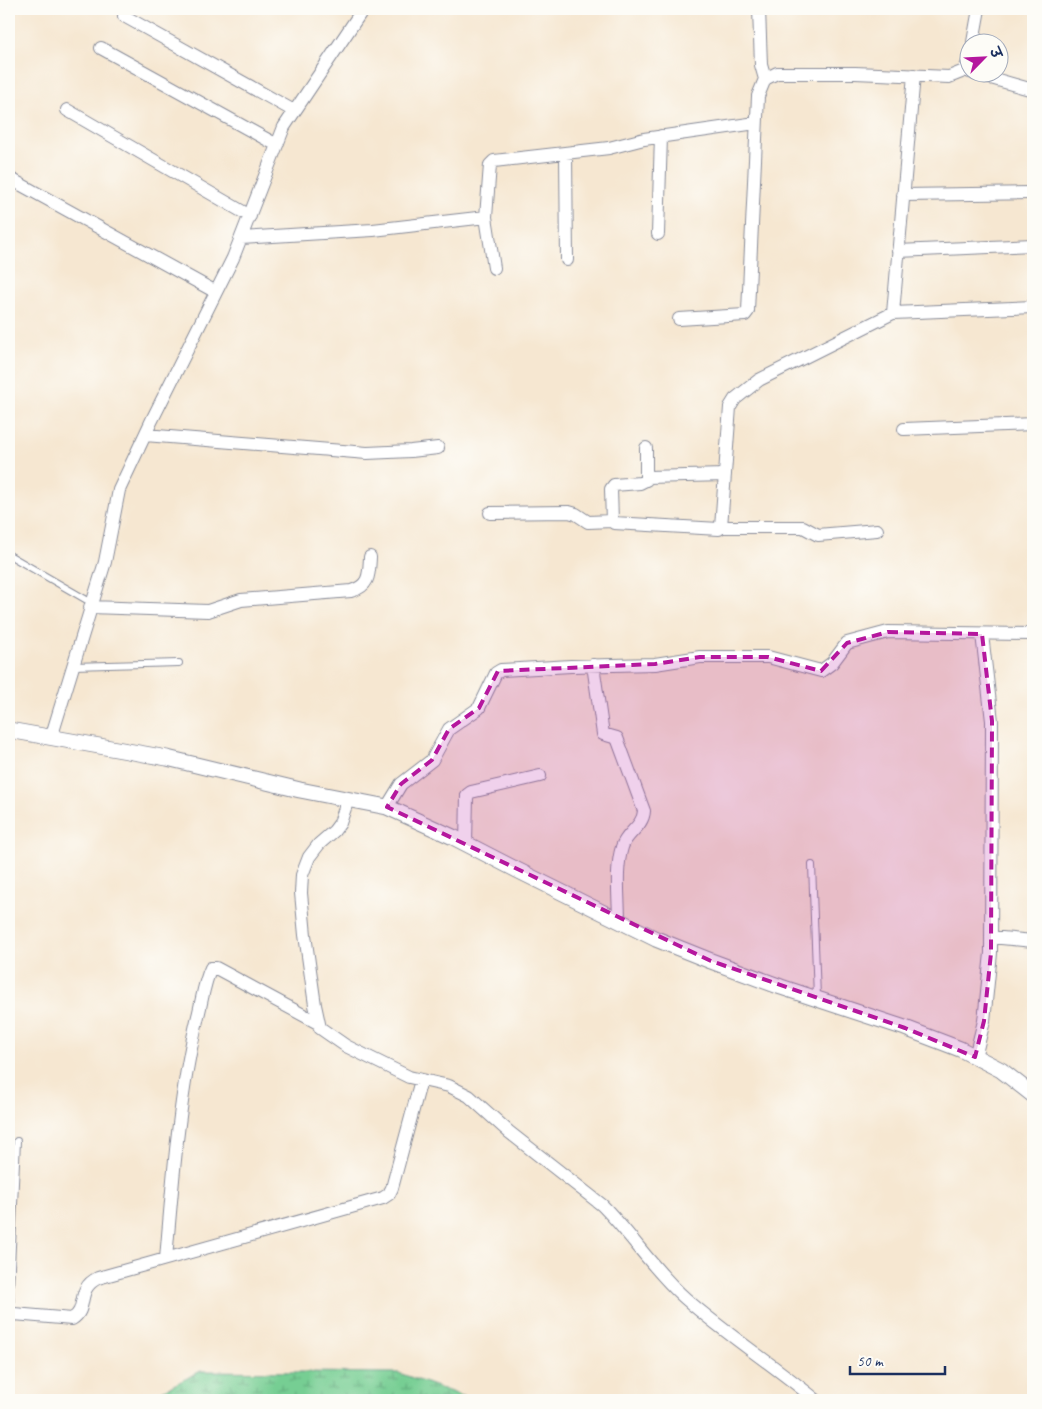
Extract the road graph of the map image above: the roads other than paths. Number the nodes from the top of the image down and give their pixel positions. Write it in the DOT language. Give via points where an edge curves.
graph roads {
  1 [pos="363,9"];
  2 [pos="759,9"];
  3 [pos="979,9"];
  4 [pos="124,16"];
  5 [pos="975,32"];
  6 [pos="101,48"];
  7 [pos="960,74"];
  8 [pos="914,75"];
  9 [pos="765,80"];
  10 [pos="1004,82"];
  11 [pos="1033,90"];
  12 [pos="68,110"];
  13 [pos="294,111"];
  14 [pos="756,123"];
  15 [pos="661,136"];
  16 [pos="277,145"];
  17 [pos="566,154"];
  18 [pos="9,178"];
  19 [pos="1033,193"];
  20 [pos="903,196"];
  21 [pos="250,216"];
  22 [pos="486,217"];
  23 [pos="658,234"];
  24 [pos="241,238"];
  25 [pos="1033,245"];
  26 [pos="898,251"];
  27 [pos="567,260"];
  28 [pos="494,268"];
  29 [pos="216,292"];
  30 [pos="1033,307"];
  31 [pos="894,313"];
  32 [pos="679,319"];
  33 [pos="1033,424"];
  34 [pos="904,429"];
  35 [pos="144,435"];
  36 [pos="438,448"];
  37 [pos="646,448"];
  38 [pos="725,475"];
  39 [pos="646,477"];
  40 [pos="490,513"];
  41 [pos="612,521"];
  42 [pos="721,527"];
  43 [pos="877,530"];
  44 [pos="9,555"];
  45 [pos="370,558"];
  46 [pos="91,605"];
  47 [pos="982,634"];
  48 [pos="1033,634"];
  49 [pos="179,663"];
  50 [pos="592,665"];
  51 [pos="73,666"];
  52 [pos="9,730"];
  53 [pos="51,738"];
  54 [pos="540,776"];
  55 [pos="348,799"];
  56 [pos="387,807"];
  57 [pos="466,844"];
  58 [pos="812,865"];
  59 [pos="619,921"];
  60 [pos="991,936"];
  61 [pos="1033,941"];
  62 [pos="817,999"];
  63 [pos="318,1023"];
  64 [pos="975,1057"];
  65 [pos="421,1080"];
  66 [pos="1033,1095"];
  67 [pos="17,1140"];
  68 [pos="166,1259"];
  69 [pos="10,1317"];
  70 [pos="816,1400"];
  1 -- 13 [label="street"];
  2 -- 9 [label="street" via="761,65"];
  3 -- 5 [label="street"];
  4 -- 13 [label="street"];
  6 -- 16 [label="street"];
  7 -- 8 [label="street" via="949,77"];
  8 -- 9 [label="street" via="777,73"];
  8 -- 20 [label="street"];
  9 -- 14 [label="street" via="758,96"];
  10 -- 11 [label="street"];
  12 -- 21 [label="street"];
  13 -- 16 [label="street"];
  14 -- 15 [label="street"];
  14 -- 32 [label="street" via="748,311 745,315"];
  15 -- 17 [label="street"];
  15 -- 23 [label="street"];
  16 -- 21 [label="street"];
  17 -- 22 [label="street" via="494,161 490,165"];
  17 -- 27 [label="street"];
  18 -- 29 [label="street"];
  19 -- 20 [label="street"];
  20 -- 26 [label="street"];
  21 -- 24 [label="street"];
  22 -- 24 [label="street" via="373,230"];
  22 -- 28 [label="street"];
  24 -- 29 [label="street"];
  25 -- 26 [label="street"];
  26 -- 31 [label="street"];
  29 -- 35 [label="street"];
  30 -- 31 [label="street"];
  31 -- 38 [label="street" via="759,380 735,399 730,407"];
  33 -- 34 [label="street"];
  35 -- 36 [label="street" via="367,452"];
  35 -- 46 [label="street" via="119,490 105,562"];
  37 -- 39 [label="street"];
  38 -- 39 [label="street"];
  38 -- 42 [label="street"];
  39 -- 41 [label="street" via="640,483 612,487"];
  40 -- 41 [label="street" via="569,512 588,522"];
  41 -- 42 [label="street"];
  42 -- 43 [label="street" via="803,527 818,534"];
  44 -- 46 [label="lane"];
  45 -- 46 [label="street" via="366,580 359,589 351,591 241,600 208,611"];
  46 -- 51 [label="street"];
  47 -- 48 [label="street"];
  47 -- 50 [label="street" via="888,632 847,643 832,663 821,671 768,658 700,657 655,664"];
  47 -- 60 [label="street" via="992,721"];
  49 -- 51 [label="lane"];
  50 -- 56 [label="street" via="498,671 479,708 449,729 432,760 400,784"];
  50 -- 59 [label="street" via="603,734 617,738 644,812 641,822 622,847"];
  51 -- 53 [label="street"];
  52 -- 53 [label="street"];
  53 -- 55 [label="street" via="167,758"];
  54 -- 57 [label="street" via="467,795"];
  55 -- 56 [label="street"];
  55 -- 63 [label="street" via="340,823 309,857 302,875 305,935"];
  56 -- 57 [label="street"];
  57 -- 59 [label="street"];
  58 -- 62 [label="lane"];
  59 -- 62 [label="street" via="711,961"];
  60 -- 61 [label="street"];
  60 -- 64 [label="street" via="984,1021"];
  62 -- 64 [label="street" via="905,1028"];
  63 -- 65 [label="street" via="323,1031 346,1046 409,1078"];
  63 -- 68 [label="street" via="211,968 192,1040"];
  64 -- 66 [label="street" via="1001,1070"];
  65 -- 68 [label="street" via="389,1194 375,1201"];
  65 -- 70 [label="street" via="449,1086 469,1096 615,1218 659,1274 687,1300"];
  67 -- 69 [label="lane"];
  68 -- 69 [label="street" via="91,1281 84,1291 80,1312 72,1319"];
}
